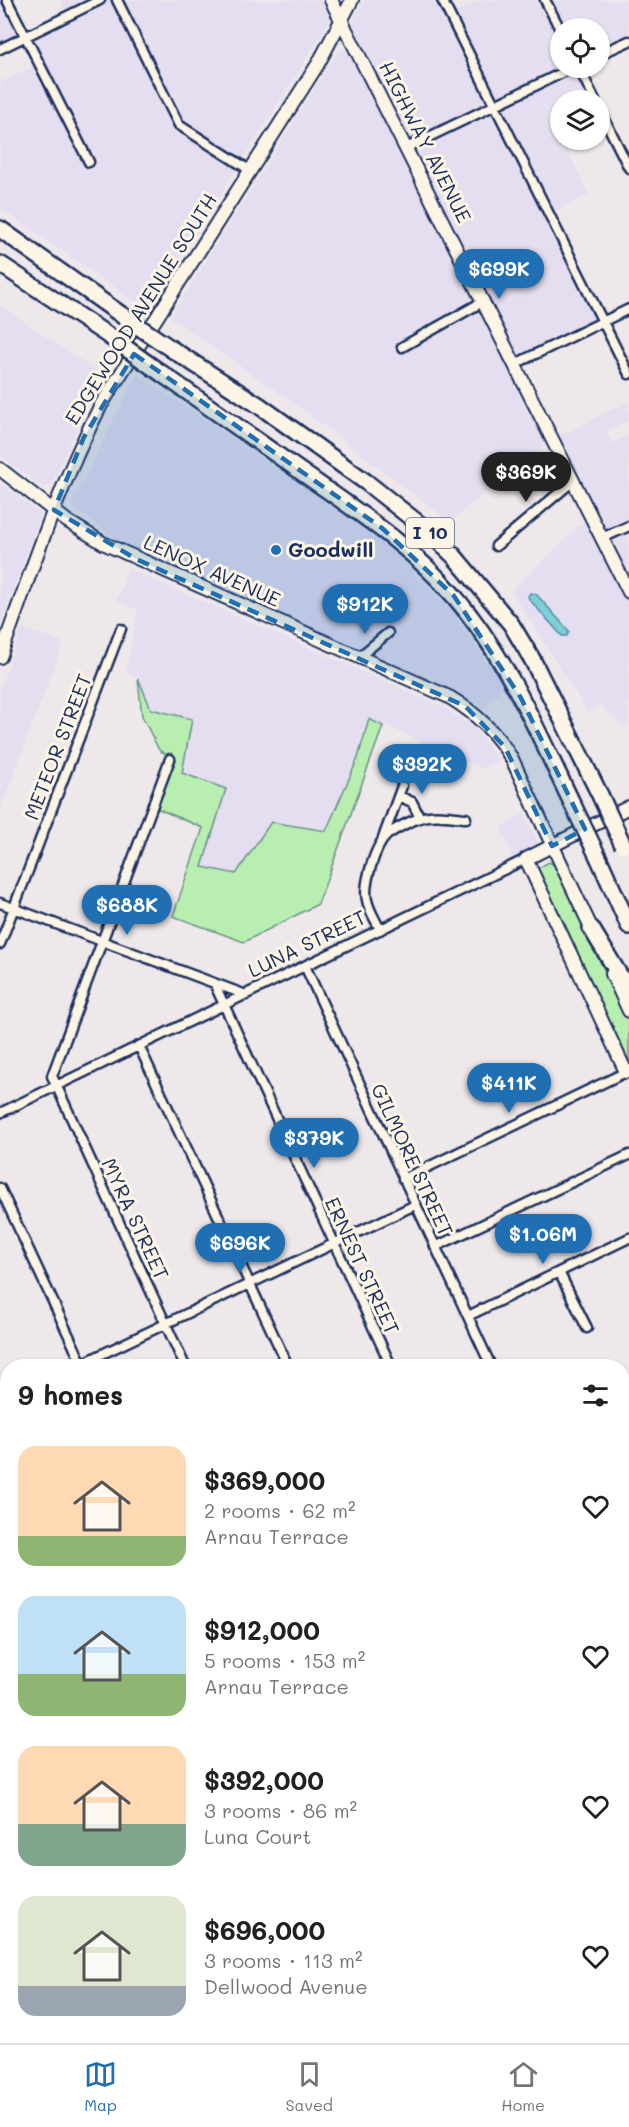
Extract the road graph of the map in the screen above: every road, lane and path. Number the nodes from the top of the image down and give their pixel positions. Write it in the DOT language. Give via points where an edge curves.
graph roads {
  1 [pos="7,0"];
  2 [pos="100,0"];
  3 [pos="117,0"];
  4 [pos="331,0"];
  5 [pos="352,0"];
  6 [pos="442,0"];
  7 [pos="545,0"];
  8 [pos="554,18"];
  9 [pos="342,21"];
  10 [pos="26,37"];
  11 [pos="629,41"];
  12 [pos="0,49"];
  13 [pos="610,50"];
  14 [pos="551,78"];
  15 [pos="495,104"];
  16 [pos="610,130"];
  17 [pos="406,148"];
  18 [pos="89,162"];
  19 [pos="629,168"];
  20 [pos="251,171"];
  21 [pos="0,229"];
  22 [pos="0,264"];
  23 [pos="484,302"];
  24 [pos="629,309"];
  25 [pos="603,322"];
  26 [pos="402,347"];
  27 [pos="515,364"];
  28 [pos="629,375"];
  29 [pos="0,469"];
  30 [pos="573,482"];
  31 [pos="54,510"];
  32 [pos="629,526"];
  33 [pos="602,538"];
  34 [pos="496,546"];
  35 [pos="629,592"];
  36 [pos="121,629"];
  37 [pos="388,633"];
  38 [pos="0,657"];
  39 [pos="359,657"];
  40 [pos="170,759"];
  41 [pos="402,786"];
  42 [pos="399,796"];
  43 [pos="629,807"];
  44 [pos="420,818"];
  45 [pos="466,818"];
  46 [pos="382,842"];
  47 [pos="552,846"];
  48 [pos="626,851"];
  49 [pos="526,859"];
  50 [pos="0,903"];
  51 [pos="14,908"];
  52 [pos="629,926"];
  53 [pos="591,928"];
  54 [pos="380,930"];
  55 [pos="102,941"];
  56 [pos="0,944"];
  57 [pos="304,966"];
  58 [pos="214,983"];
  59 [pos="629,991"];
  60 [pos="246,995"];
  61 [pos="224,1005"];
  62 [pos="629,1011"];
  63 [pos="139,1046"];
  64 [pos="628,1071"];
  65 [pos="55,1086"];
  66 [pos="0,1113"];
  67 [pos="629,1155"];
  68 [pos="403,1179"];
  69 [pos="0,1188"];
  70 [pos="415,1205"];
  71 [pos="629,1238"];
  72 [pos="333,1243"];
  73 [pos="435,1247"];
  74 [pos="559,1272"];
  75 [pos="249,1284"];
  76 [pos="468,1316"];
  77 [pos="165,1324"];
  78 [pos="586,1328"];
  79 [pos="78,1359"];
  80 [pos="95,1359"];
  81 [pos="182,1359"];
  82 [pos="285,1359"];
  83 [pos="388,1359"];
  84 [pos="488,1359"];
  1 -- 10 [label="street"];
  2 -- 10 [label="street"];
  3 -- 20 [label="street" via="179,125"];
  4 -- 9 [label="main road, HIGHWAY AVENUE"];
  5 -- 9 [label="main road, EDGEWOOD AVENUE SOUTH"];
  6 -- 15 [label="street"];
  7 -- 8 [label="street"];
  9 -- 17 [label="main road, HIGHWAY AVENUE"];
  9 -- 20 [label="main road, EDGEWOOD AVENUE SOUTH"];
  10 -- 12 [label="street"];
  10 -- 18 [label="street"];
  11 -- 13 [label="street"];
  14 -- 15 [label="street"];
  15 -- 17 [label="street"];
  15 -- 25 [label="street"];
  16 -- 19 [label="street"];
  17 -- 23 [label="main road, HIGHWAY AVENUE"];
  20 -- 31 [label="main road, EDGEWOOD AVENUE SOUTH" via="102,405"];
  21 -- 48 [label="highway, I 10, bridge" via="366,482 454,556 512,624"];
  22 -- 52 [label="highway, I 10, bridge" via="382,528 454,596 480,630 521,698"];
  23 -- 26 [label="street"];
  23 -- 27 [label="main road, HIGHWAY AVENUE"];
  24 -- 25 [label="street"];
  25 -- 27 [label="street"];
  25 -- 28 [label="street"];
  27 -- 30 [label="main road, HIGHWAY AVENUE"];
  29 -- 31 [label="main road, LENOX AVENUE"];
  30 -- 33 [label="main road, HIGHWAY AVENUE"];
  30 -- 34 [label="street"];
  31 -- 38 [label="main road, EDGEWOOD AVENUE SOUTH"];
  31 -- 39 [label="main road, LENOX AVENUE" via="103,543 136,559"];
  32 -- 33 [label="street"];
  33 -- 35 [label="main road, HIGHWAY AVENUE"];
  36 -- 51 [label="street, METEOR STREET"];
  37 -- 39 [label="street"];
  39 -- 47 [label="main road, LENOX AVENUE" via="449,697 485,723 512,759"];
  40 -- 55 [label="street"];
  41 -- 42 [label="street"];
  42 -- 44 [label="street" via="412,802"];
  42 -- 46 [label="street"];
  43 -- 47 [label="main road, LUNA STREET"];
  44 -- 45 [label="street"];
  44 -- 46 [label="street"];
  46 -- 54 [label="street" via="366,888 369,909"];
  47 -- 49 [label="main road, LUNA STREET"];
  47 -- 53 [label="main road, LENOX AVENUE"];
  49 -- 54 [label="street, LUNA STREET"];
  49 -- 64 [label="main road"];
  50 -- 51 [label="street"];
  51 -- 55 [label="street"];
  51 -- 56 [label="street, METEOR STREET"];
  53 -- 59 [label="highway"];
  53 -- 62 [label="main road, LENOX AVENUE"];
  54 -- 57 [label="street, LUNA STREET"];
  55 -- 58 [label="street"];
  55 -- 65 [label="street" via="52,1076"];
  57 -- 60 [label="street, LUNA STREET"];
  57 -- 68 [label="street, GILMORE STREET"];
  58 -- 60 [label="street"];
  58 -- 61 [label="street, ERNEST STREET"];
  60 -- 61 [label="street, LUNA STREET"];
  61 -- 63 [label="street, LUNA STREET"];
  61 -- 72 [label="street, ERNEST STREET"];
  63 -- 65 [label="street, LUNA STREET"];
  63 -- 75 [label="street"];
  64 -- 68 [label="street"];
  65 -- 66 [label="street, LUNA STREET"];
  65 -- 77 [label="street, MYRA STREET"];
  67 -- 73 [label="street"];
  68 -- 70 [label="street, GILMORE STREET"];
  69 -- 79 [label="street"];
  70 -- 72 [label="street"];
  70 -- 73 [label="street, GILMORE STREET"];
  71 -- 74 [label="street"];
  72 -- 75 [label="street"];
  72 -- 83 [label="street, ERNEST STREET"];
  73 -- 76 [label="street, GILMORE STREET"];
  74 -- 76 [label="street"];
  74 -- 78 [label="street"];
  75 -- 77 [label="street"];
  75 -- 82 [label="street"];
  76 -- 84 [label="street, GILMORE STREET"];
  77 -- 80 [label="street"];
  77 -- 81 [label="street, MYRA STREET"];
}
